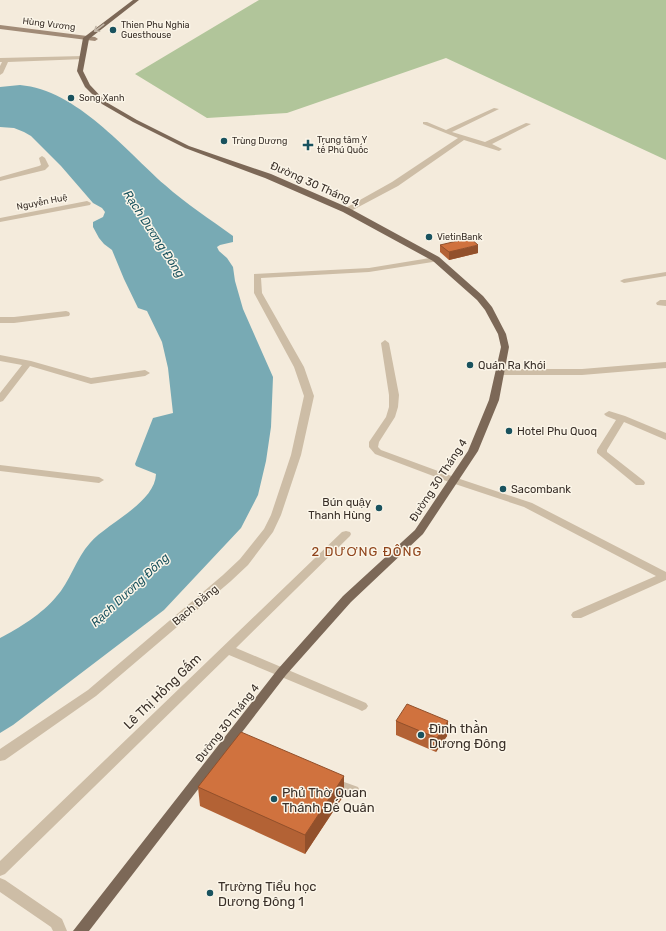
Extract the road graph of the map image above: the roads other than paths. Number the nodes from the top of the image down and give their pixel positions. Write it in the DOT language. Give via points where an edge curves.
graph roads {
  1 [pos="136,0"];
  2 [pos="144,0"];
  3 [pos="118,13"];
  4 [pos="127,14"];
  5 [pos="0,27"];
  6 [pos="95,39"];
  7 [pos="85,43"];
  8 [pos="83,58"];
  9 [pos="3,60"];
  10 [pos="0,73"];
  11 [pos="496,110"];
  12 [pos="425,123"];
  13 [pos="528,124"];
  14 [pos="446,132"];
  15 [pos="464,137"];
  16 [pos="486,144"];
  17 [pos="499,149"];
  18 [pos="42,158"];
  19 [pos="0,179"];
  20 [pos="87,203"];
  21 [pos="346,210"];
  22 [pos="0,220"];
  23 [pos="436,259"];
  24 [pos="666,274"];
  25 [pos="624,281"];
  26 [pos="66,314"];
  27 [pos="0,320"];
  28 [pos="385,343"];
  29 [pos="0,358"];
  30 [pos="28,363"];
  31 [pos="666,365"];
  32 [pos="501,372"];
  33 [pos="145,373"];
  34 [pos="0,399"];
  35 [pos="609,414"];
  36 [pos="622,418"];
  37 [pos="666,437"];
  38 [pos="0,468"];
  39 [pos="99,480"];
  40 [pos="453,480"];
  41 [pos="640,483"];
  42 [pos="346,534"];
  43 [pos="665,576"];
  44 [pos="577,615"];
  45 [pos="227,650"];
  46 [pos="282,672"];
  47 [pos="362,706"];
  48 [pos="230,739"];
  49 [pos="244,745"];
  50 [pos="0,756"];
  51 [pos="324,779"];
  52 [pos="353,791"];
  53 [pos="0,870"];
  54 [pos="0,884"];
  55 [pos="60,931"];
  56 [pos="80,931"];
  1 -- 3 [label="main road"];
  2 -- 4 [label="main road"];
  3 -- 4 [label="main road"];
  3 -- 7 [label="main road, one-way"];
  4 -- 6 [label="main road"];
  5 -- 7 [label="main road, Hùng Vương"];
  6 -- 7 [label="main road"];
  6 -- 7 [label="main road, Hùng Vương"];
  7 -- 8 [label="main road, Đường 30 Tháng 4"];
  8 -- 9 [label="street"];
  8 -- 21 [label="main road, Đường 30 Tháng 4" via="80,71 87,86 104,103 182,144 268,176"];
  9 -- 10 [label="street"];
  11 -- 14 [label="street"];
  12 -- 14 [label="street"];
  13 -- 16 [label="street"];
  14 -- 15 [label="street"];
  15 -- 16 [label="street"];
  15 -- 21 [label="street" via="395,184"];
  16 -- 17 [label="street"];
  18 -- 19 [label="street" via="45,166 42,168"];
  20 -- 22 [label="street, Nguyễn Huệ"];
  21 -- 23 [label="main road, Đường 30 Tháng 4"];
  23 -- 32 [label="main road, Đường 30 Tháng 4" via="489,309 504,340"];
  23 -- 50 [label="street, Bạch Đằng" via="369,270 257,276 258,293 299,367 309,396 296,456 276,516 244,562 92,693"];
  24 -- 25 [label="street"];
  26 -- 27 [label="street"];
  28 -- 40 [label="street" via="394,405 389,421 373,445 374,449"];
  29 -- 30 [label="street"];
  30 -- 33 [label="street" via="91,381"];
  30 -- 34 [label="street"];
  31 -- 32 [label="street" via="582,372"];
  32 -- 40 [label="main road, Đường 30 Tháng 4" via="485,425 473,451"];
  35 -- 36 [label="street"];
  36 -- 37 [label="street"];
  36 -- 41 [label="street" via="602,453"];
  38 -- 39 [label="street"];
  40 -- 43 [label="street" via="528,505"];
  40 -- 46 [label="main road, Đường 30 Tháng 4" via="419,532 332,614"];
  42 -- 45 [label="street, Lê Thị Hồng Gấm"];
  43 -- 44 [label="street"];
  45 -- 46 [label="street"];
  45 -- 53 [label="street, Lê Thị Hồng Gấm"];
  46 -- 47 [label="street"];
  46 -- 48 [label="main road, Đường 30 Tháng 4"];
  48 -- 49 [label="street"];
  48 -- 56 [label="main road, Đường 30 Tháng 4"];
  51 -- 52 [label="street"];
  54 -- 55 [label="street" via="57,923"];
}
